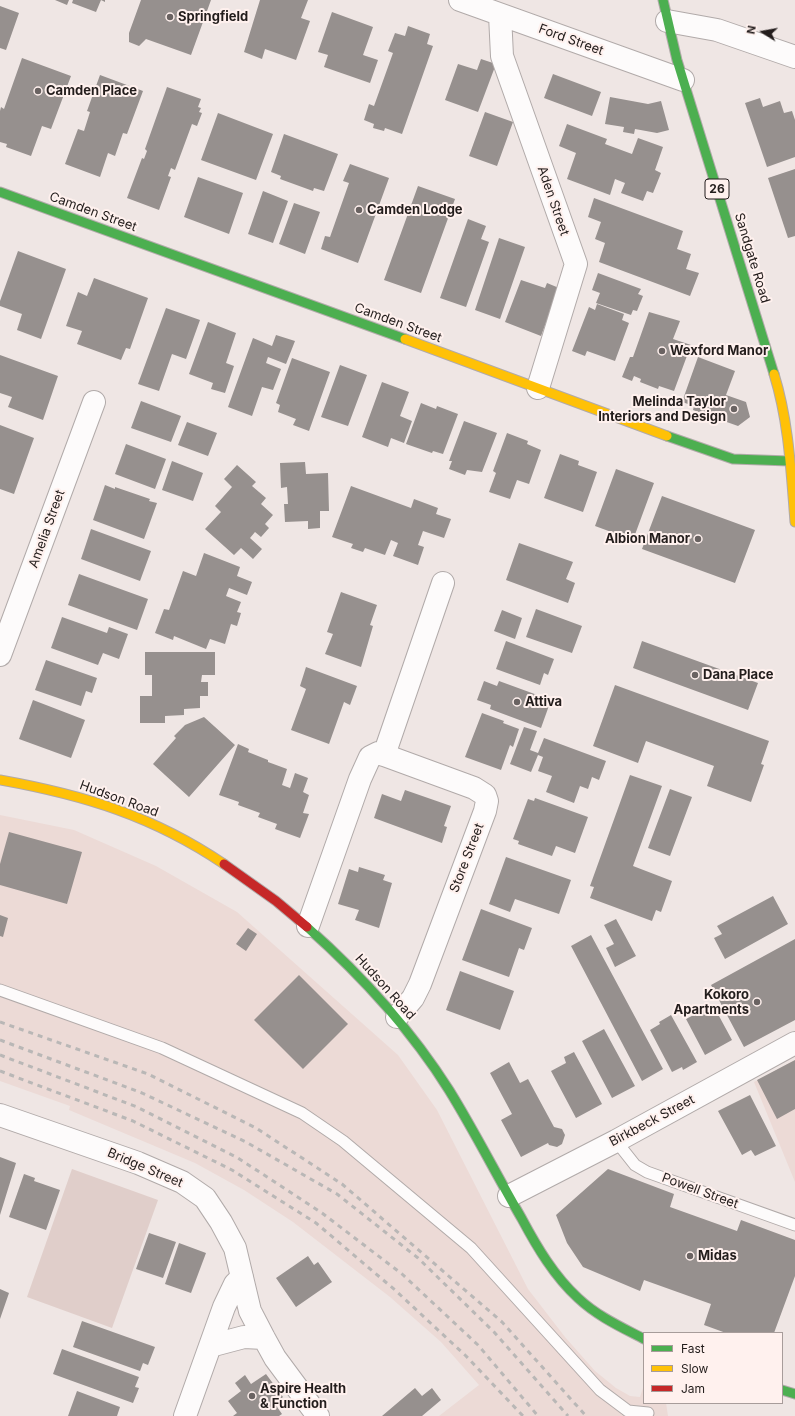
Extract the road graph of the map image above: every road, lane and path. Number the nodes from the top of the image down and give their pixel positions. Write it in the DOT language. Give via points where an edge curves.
graph roads {
  1 [pos="460,0"];
  2 [pos="665,6"];
  3 [pos="500,14"];
  4 [pos="795,57"];
  5 [pos="683,80"];
  6 [pos="0,192"];
  7 [pos="538,388"];
  8 [pos="94,402"];
  9 [pos="789,461"];
  10 [pos="795,522"];
  11 [pos="443,583"];
  12 [pos="0,656"];
  13 [pos="384,755"];
  14 [pos="0,780"];
  15 [pos="308,926"];
  16 [pos="0,990"];
  17 [pos="397,1018"];
  18 [pos="795,1043"];
  19 [pos="0,1115"];
  20 [pos="616,1141"];
  21 [pos="509,1196"];
  22 [pos="795,1225"];
  23 [pos="242,1277"];
  24 [pos="264,1338"];
  25 [pos="643,1338"];
  26 [pos="210,1346"];
  27 [pos="783,1390"];
  28 [pos="795,1394"];
  29 [pos="648,1411"];
  30 [pos="185,1416"];
  31 [pos="318,1416"];
  1 -- 3 [label="street, Ford Street"];
  2 -- 4 [label="street" via="716,30"];
  2 -- 5 [label="main road, Sandgate Road / 26"];
  3 -- 5 [label="street, Ford Street"];
  3 -- 7 [label="street, Aden Street" via="502,56 576,264"];
  5 -- 9 [label="main road, Sandgate Road / 26" via="781,395"];
  6 -- 7 [label="main road, Camden Street"];
  7 -- 9 [label="main road, Camden Street" via="718,455 733,459"];
  8 -- 12 [label="street, Amelia Street"];
  9 -- 10 [label="main road, Sandgate Road / 26"];
  11 -- 13 [label="street"];
  13 -- 15 [label="street" via="375,754 366,761"];
  13 -- 17 [label="street, Store Street" via="474,788 485,795 487,801 420,984 413,998"];
  14 -- 15 [label="main road, Hudson Road" via="87,799 143,819 197,845"];
  15 -- 17 [label="main road, Hudson Road" via="344,960"];
  16 -- 29 [label="lane" via="162,1048 302,1114 342,1141 471,1248 600,1390 628,1411"];
  17 -- 21 [label="main road, Hudson Road" via="438,1074"];
  18 -- 20 [label="street, Birkbeck Street"];
  19 -- 23 [label="street, Bridge Street" via="138,1163 182,1182 205,1198 221,1222 234,1248"];
  20 -- 21 [label="street, Birkbeck Street"];
  20 -- 22 [label="lane, Powell Street" via="635,1165 647,1172"];
  21 -- 25 [label="main road, Hudson Road" via="536,1244 570,1290 602,1316"];
  23 -- 24 [label="street, Bridge Street" via="250,1311"];
  23 -- 26 [label="street" via="235,1284 224,1307"];
  24 -- 26 [label="street" via="244,1338"];
  24 -- 31 [label="street, Bridge Street" via="275,1358"];
  26 -- 30 [label="street"];
  27 -- 28 [label="main road"];
}
